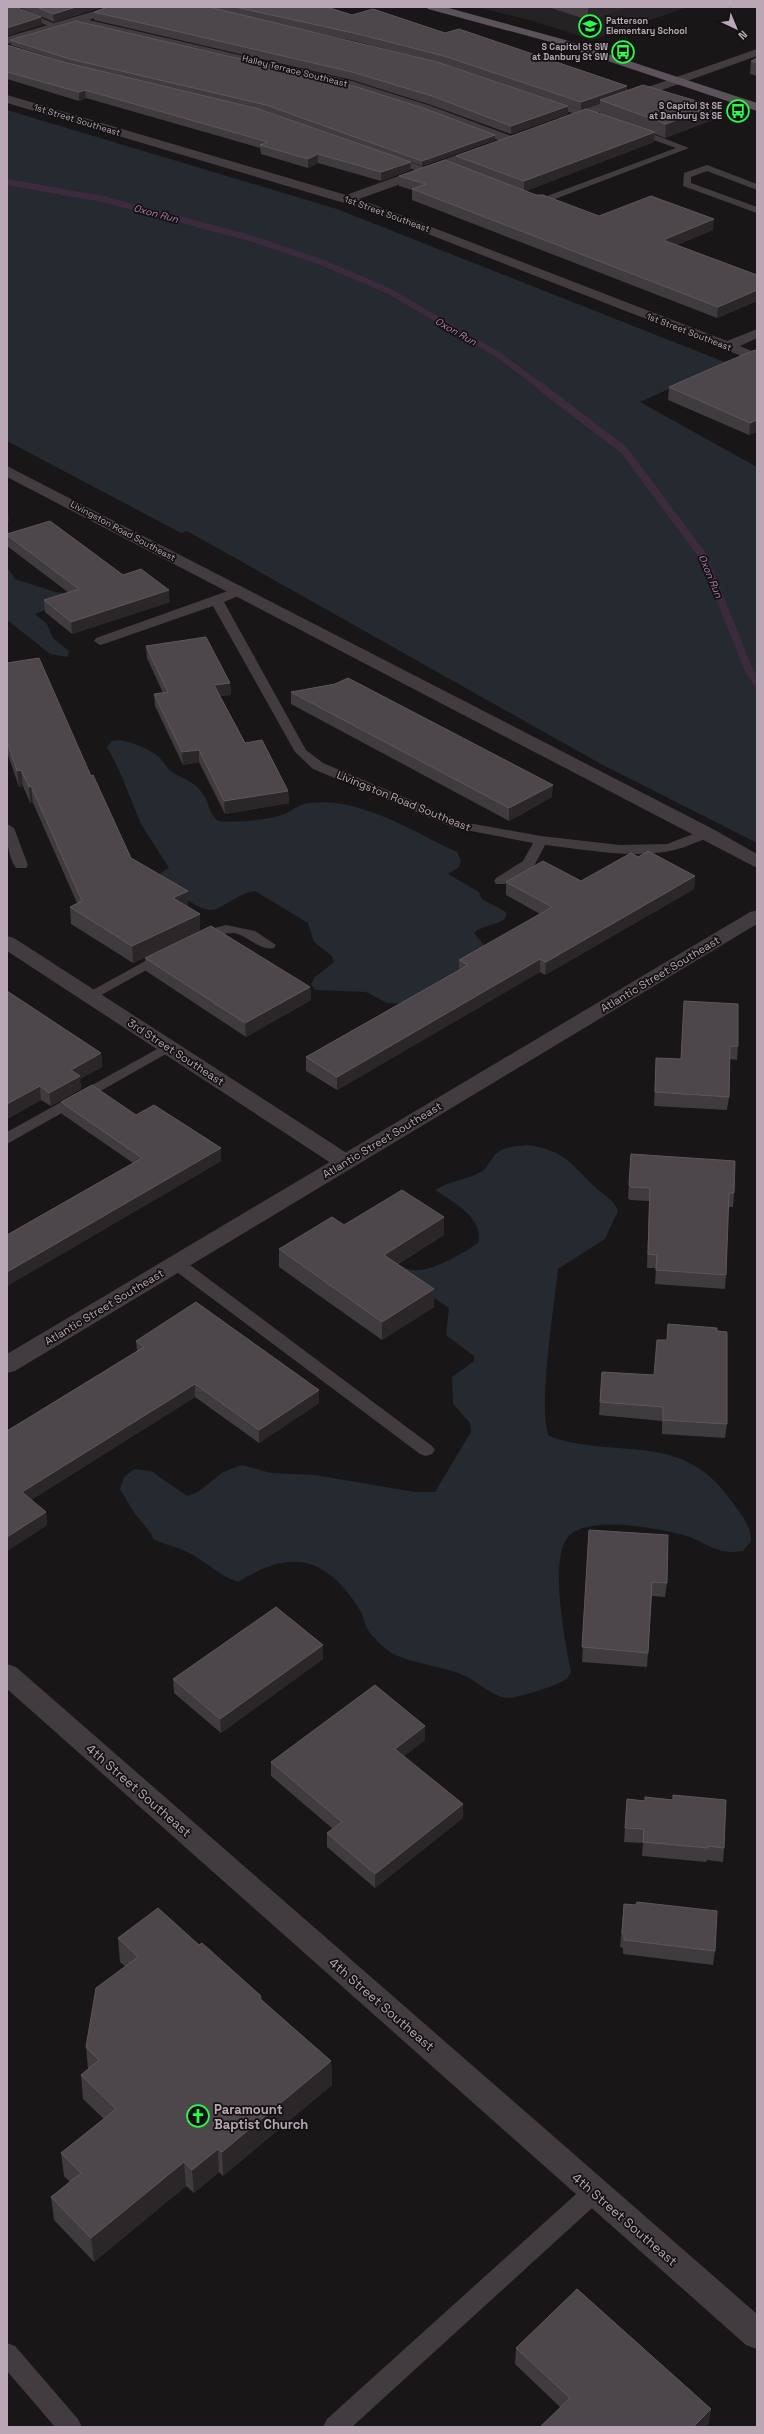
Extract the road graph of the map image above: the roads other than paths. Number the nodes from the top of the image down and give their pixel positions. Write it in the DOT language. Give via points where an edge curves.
graph roads {
  1 [pos="7,7"];
  2 [pos="120,7"];
  3 [pos="432,7"];
  4 [pos="75,20"];
  5 [pos="57,26"];
  6 [pos="7,41"];
  7 [pos="757,52"];
  8 [pos="677,81"];
  9 [pos="7,99"];
  10 [pos="536,99"];
  11 [pos="757,107"];
  12 [pos="581,114"];
  13 [pos="603,119"];
  14 [pos="552,125"];
  15 [pos="625,127"];
  16 [pos="524,135"];
  17 [pos="510,140"];
  18 [pos="381,154"];
  19 [pos="441,165"];
  20 [pos="455,170"];
  21 [pos="426,171"];
  22 [pos="757,187"];
  23 [pos="518,194"];
  24 [pos="347,199"];
  25 [pos="757,210"];
  26 [pos="757,333"];
  27 [pos="726,347"];
  28 [pos="757,358"];
  29 [pos="7,471"];
  30 [pos="239,591"];
  31 [pos="217,601"];
  32 [pos="100,641"];
  33 [pos="7,828"];
  34 [pos="706,833"];
  35 [pos="541,840"];
  36 [pos="757,862"];
  37 [pos="21,865"];
  38 [pos="501,881"];
  39 [pos="757,916"];
  40 [pos="7,942"];
  41 [pos="269,945"];
  42 [pos="90,996"];
  43 [pos="168,1047"];
  44 [pos="7,1139"];
  45 [pos="345,1162"];
  46 [pos="176,1263"];
  47 [pos="7,1365"];
  48 [pos="426,1450"];
  49 [pos="7,1674"];
  50 [pos="594,2192"];
  51 [pos="757,2334"];
  52 [pos="7,2354"];
  53 [pos="70,2427"];
  54 [pos="335,2427"];
  1 -- 5 [label="lane"];
  2 -- 4 [label="street"];
  3 -- 8 [label="main road" via="558,41"];
  4 -- 5 [label="street"];
  4 -- 17 [label="street, Halley Terrace Southeast" via="325,78 400,100"];
  5 -- 6 [label="street"];
  7 -- 8 [label="street"];
  8 -- 11 [label="main road"];
  8 -- 12 [label="street"];
  9 -- 24 [label="street, 1st Street Southeast"];
  10 -- 12 [label="lane"];
  12 -- 13 [label="lane"];
  12 -- 14 [label="street"];
  15 -- 23 [label="lane" via="684,148 539,202"];
  16 -- 17 [label="street"];
  17 -- 19 [label="street"];
  18 -- 21 [label="lane"];
  19 -- 20 [label="lane"];
  19 -- 21 [label="street"];
  21 -- 24 [label="street"];
  22 -- 25 [label="lane" via="707,168 687,175 686,184"];
  24 -- 27 [label="street, 1st Street Southeast"];
  26 -- 27 [label="street"];
  27 -- 28 [label="street, 1st Street Southeast"];
  29 -- 30 [label="street, Livingston Road Southeast"];
  30 -- 31 [label="lane"];
  30 -- 34 [label="street, Livingston Road Southeast"];
  31 -- 32 [label="lane"];
  31 -- 35 [label="lane, Livingston Road Southeast" via="298,745 311,761 460,825"];
  33 -- 37 [label="lane"];
  34 -- 35 [label="lane, Livingston Road Southeast" via="681,845 652,849 606,848"];
  34 -- 36 [label="street, Livingston Road Southeast"];
  35 -- 38 [label="lane" via="529,863"];
  39 -- 45 [label="street, Atlantic Street Southeast"];
  40 -- 42 [label="street, 3rd Street Southeast"];
  41 -- 42 [label="lane" via="248,931 218,929"];
  42 -- 43 [label="street, 3rd Street Southeast"];
  43 -- 44 [label="lane"];
  43 -- 45 [label="street, 3rd Street Southeast"];
  45 -- 46 [label="street, Atlantic Street Southeast"];
  46 -- 47 [label="street, Atlantic Street Southeast"];
  46 -- 48 [label="lane"];
  49 -- 50 [label="street, 4th Street Southeast"];
  50 -- 51 [label="street, 4th Street Southeast"];
  50 -- 54 [label="lane"];
  52 -- 53 [label="lane"];
}
